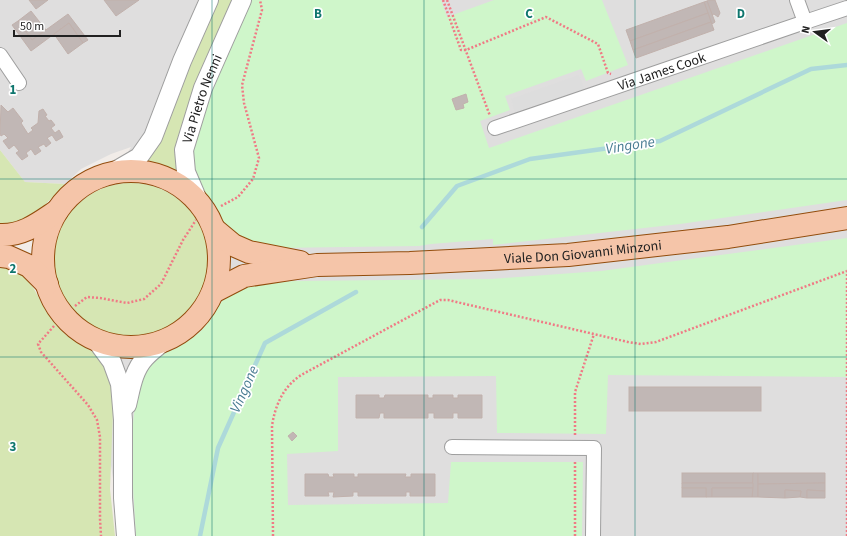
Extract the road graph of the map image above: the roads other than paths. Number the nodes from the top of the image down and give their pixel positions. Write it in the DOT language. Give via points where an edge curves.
graph roads {
  1 [pos="209,0"];
  2 [pos="242,0"];
  3 [pos="797,0"];
  4 [pos="847,8"];
  5 [pos="805,22"];
  6 [pos="0,55"];
  7 [pos="19,83"];
  8 [pos="495,128"];
  9 [pos="115,171"];
  10 [pos="58,210"];
  11 [pos="197,210"];
  12 [pos="847,218"];
  13 [pos="215,230"];
  14 [pos="0,235"];
  15 [pos="0,256"];
  16 [pos="316,265"];
  17 [pos="47,284"];
  18 [pos="213,292"];
  19 [pos="95,339"];
  20 [pos="168,340"];
  21 [pos="123,420"];
  22 [pos="452,447"];
  23 [pos="126,536"];
  24 [pos="593,536"];
  1 -- 9 [label="street" via="153,137 139,157"];
  2 -- 11 [label="street, Via Pietro Nenni" via="203,88 184,150 186,172"];
  3 -- 5 [label="street"];
  4 -- 5 [label="street, Via James Cook"];
  5 -- 8 [label="street, Via James Cook"];
  6 -- 7 [label="street"];
  9 -- 10 [label="main road" via="77,189"];
  9 -- 11 [label="main road" via="145,171 174,181"];
  10 -- 14 [label="main road" via="35,226 12,236"];
  10 -- 17 [label="main road" via="47,233 43,259"];
  11 -- 13 [label="main road"];
  12 -- 16 [label="main road, Viale Don Giovanni Minzoni" via="728,238 568,255"];
  13 -- 16 [label="main road, Viale Don Giovanni Minzoni" via="234,245 249,252"];
  13 -- 18 [label="main road" via="220,261"];
  15 -- 17 [label="main road" via="29,266"];
  16 -- 18 [label="main road, Viale Don Giovanni Minzoni" via="244,276"];
  17 -- 19 [label="main road" via="58,307 74,326"];
  18 -- 20 [label="main road" via="195,320"];
  19 -- 20 [label="main road" via="119,346 144,346"];
  19 -- 21 [label="street" via="112,362 120,384"];
  20 -- 21 [label="street" via="145,357 136,370"];
  21 -- 23 [label="street" via="123,498"];
  22 -- 24 [label="street" via="594,448"];
}
